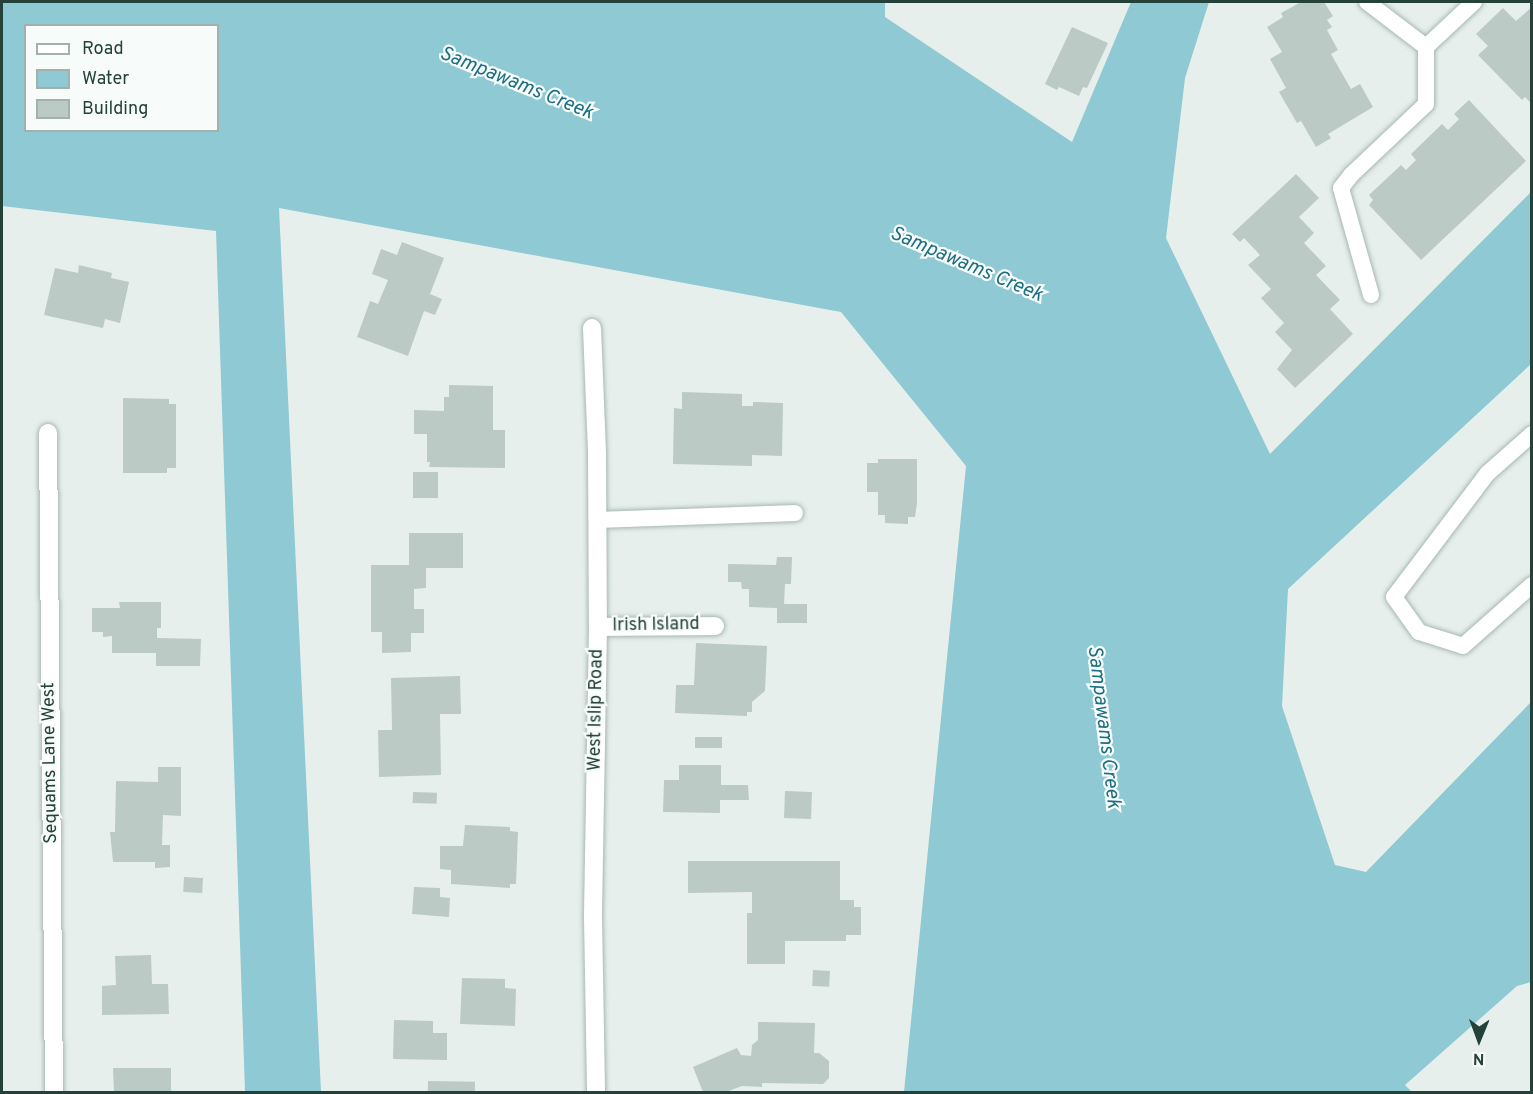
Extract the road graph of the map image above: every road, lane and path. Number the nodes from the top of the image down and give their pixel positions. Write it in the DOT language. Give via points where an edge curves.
graph roads {
  1 [pos="1367,2"];
  2 [pos="1474,2"];
  3 [pos="1426,47"];
  4 [pos="1371,295"];
  5 [pos="592,328"];
  6 [pos="48,433"];
  7 [pos="1532,434"];
  8 [pos="795,513"];
  9 [pos="597,520"];
  10 [pos="1532,585"];
  11 [pos="715,626"];
  12 [pos="598,627"];
  13 [pos="54,1092"];
  14 [pos="596,1092"];
  1 -- 3 [label="lane"];
  2 -- 3 [label="lane"];
  3 -- 4 [label="lane" via="1426,104 1341,188"];
  5 -- 9 [label="street, West Islip Road"];
  6 -- 13 [label="street, Sequams Lane West"];
  7 -- 10 [label="lane" via="1487,474 1394,597 1419,632 1462,646"];
  8 -- 9 [label="lane"];
  9 -- 12 [label="street, West Islip Road"];
  11 -- 12 [label="street, Irish Island"];
  12 -- 14 [label="street, West Islip Road" via="593,917"];
}
